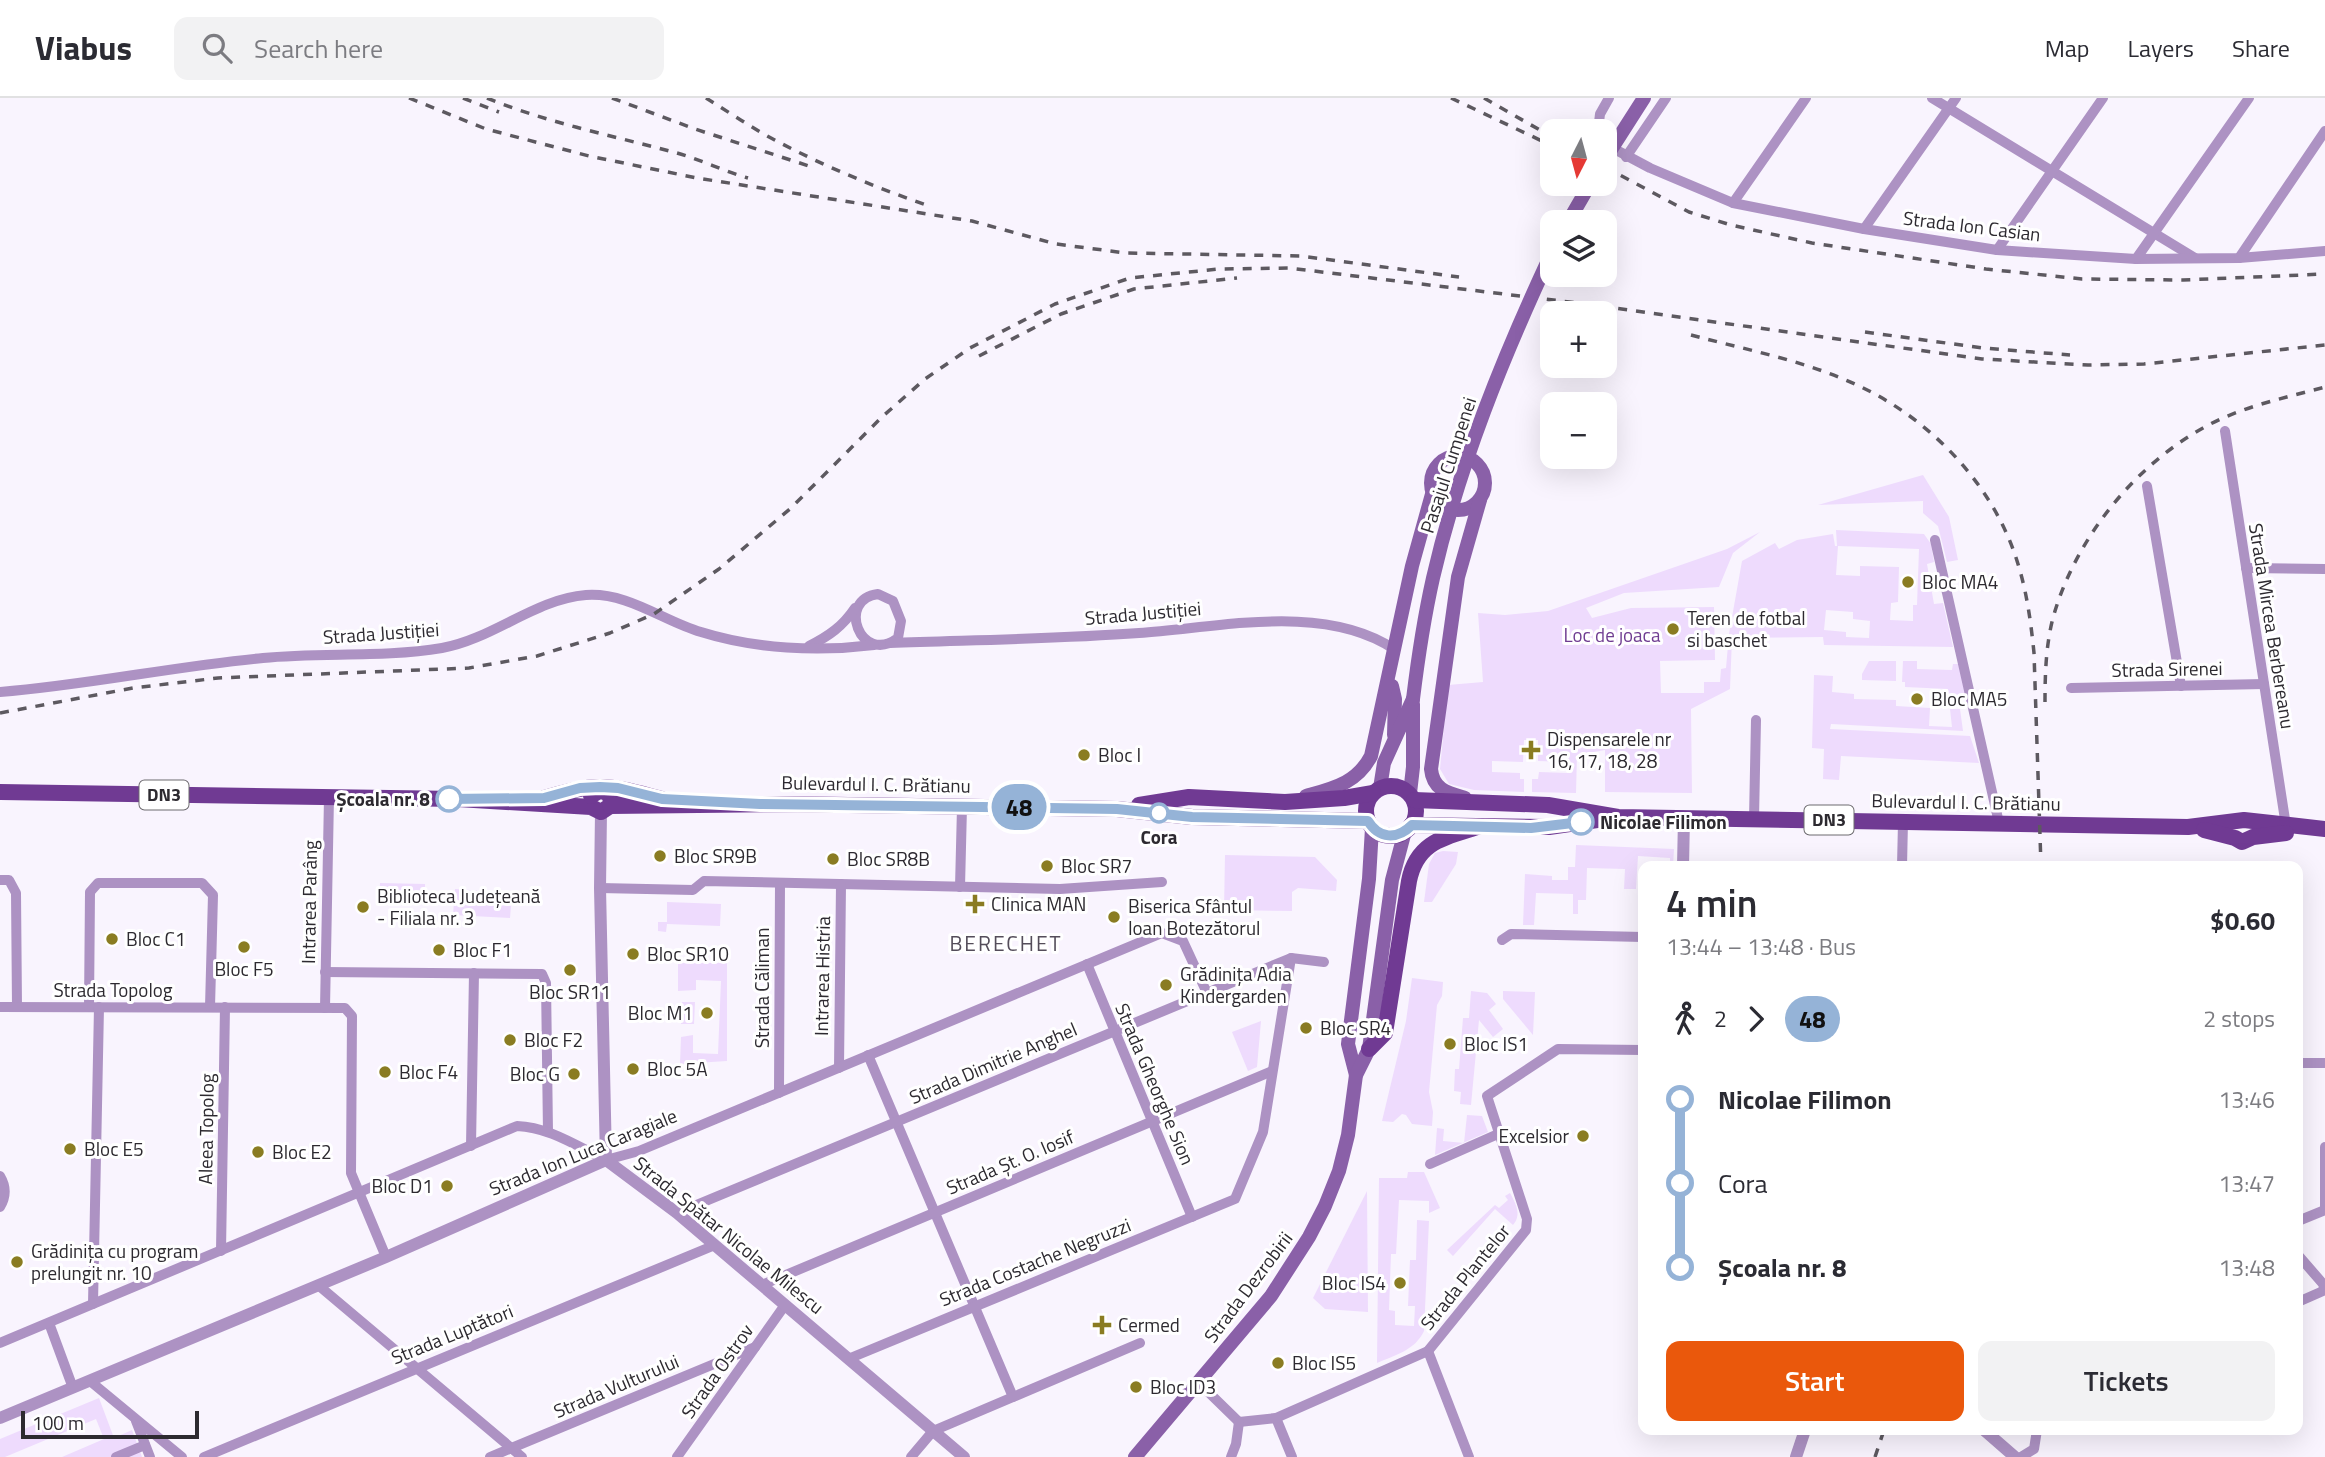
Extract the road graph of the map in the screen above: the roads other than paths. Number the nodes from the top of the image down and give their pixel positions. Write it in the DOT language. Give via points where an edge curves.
graph roads {
  1 [pos="1609,98"];
  2 [pos="1644,98"];
  3 [pos="1666,98"];
  4 [pos="1806,98"];
  5 [pos="1931,98"];
  6 [pos="1956,98"];
  7 [pos="2103,98"];
  8 [pos="2249,98"];
  9 [pos="1948,108"];
  10 [pos="1599,119"];
  11 [pos="2325,131"];
  12 [pos="1617,140"];
  13 [pos="1617,151"];
  14 [pos="1626,157"];
  15 [pos="2052,171"];
  16 [pos="1733,203"];
  17 [pos="1864,229"];
  18 [pos="2154,233"];
  19 [pos="1997,250"];
  20 [pos="2325,251"];
  21 [pos="2136,258"];
  22 [pos="2239,258"];
  23 [pos="2196,259"];
  24 [pos="1540,279"];
  25 [pos="2225,431"];
  26 [pos="2147,486"];
  27 [pos="1432,494"];
  28 [pos="1480,500"];
  29 [pos="1935,540"];
  30 [pos="2246,568"];
  31 [pos="2325,569"];
  32 [pos="859,603"];
  33 [pos="890,643"];
  34 [pos="874,645"];
  35 [pos="808,647"];
  36 [pos="1394,649"];
  37 [pos="1390,678"];
  38 [pos="2264,684"];
  39 [pos="2181,686"];
  40 [pos="2071,688"];
  41 [pos="0,692"];
  42 [pos="1413,699"];
  43 [pos="1756,720"];
  44 [pos="1436,726"];
  45 [pos="1394,741"];
  46 [pos="1413,767"];
  47 [pos="1377,790"];
  48 [pos="0,792"];
  49 [pos="1412,796"];
  50 [pos="329,797"];
  51 [pos="544,798"];
  52 [pos="457,799"];
  53 [pos="662,799"];
  54 [pos="1285,802"];
  55 [pos="1480,803"];
  56 [pos="601,804"];
  57 [pos="760,804"];
  58 [pos="962,807"];
  59 [pos="1117,809"];
  60 [pos="1618,817"];
  61 [pos="1684,818"];
  62 [pos="1754,819"];
  63 [pos="1903,822"];
  64 [pos="1999,823"];
  65 [pos="1370,825"];
  66 [pos="1481,826"];
  67 [pos="2286,826"];
  68 [pos="1408,828"];
  69 [pos="2322,829"];
  70 [pos="2244,830"];
  71 [pos="1683,861"];
  72 [pos="1902,861"];
  73 [pos="0,880"];
  74 [pos="1162,882"];
  75 [pos="780,883"];
  76 [pos="841,884"];
  77 [pos="960,887"];
  78 [pos="600,888"];
  79 [pos="1638,937"];
  80 [pos="1502,940"];
  81 [pos="1291,958"];
  82 [pos="1324,962"];
  83 [pos="1087,964"];
  84 [pos="325,972"];
  85 [pos="474,973"];
  86 [pos="1207,993"];
  87 [pos="0,1007"];
  88 [pos="16,1007"];
  89 [pos="94,1007"];
  90 [pos="210,1007"];
  91 [pos="225,1007"];
  92 [pos="325,1007"];
  93 [pos="1114,1031"];
  94 [pos="1369,1049"];
  95 [pos="1638,1050"];
  96 [pos="868,1055"];
  97 [pos="2303,1063"];
  98 [pos="2325,1063"];
  99 [pos="839,1068"];
  100 [pos="1272,1071"];
  101 [pos="1356,1075"];
  102 [pos="779,1093"];
  103 [pos="1152,1121"];
  104 [pos="896,1122"];
  105 [pos="548,1132"];
  106 [pos="1498,1134"];
  107 [pos="471,1146"];
  108 [pos="2325,1147"];
  109 [pos="606,1160"];
  110 [pos="1430,1164"];
  111 [pos="0,1176"];
  112 [pos="360,1192"];
  113 [pos="0,1207"];
  114 [pos="2325,1210"];
  115 [pos="677,1213"];
  116 [pos="935,1213"];
  117 [pos="1192,1217"];
  118 [pos="2303,1219"];
  119 [pos="715,1245"];
  120 [pos="221,1251"];
  121 [pos="386,1257"];
  122 [pos="2303,1261"];
  123 [pos="318,1285"];
  124 [pos="762,1286"];
  125 [pos="2303,1300"];
  126 [pos="93,1304"];
  127 [pos="785,1305"];
  128 [pos="975,1306"];
  129 [pos="50,1323"];
  130 [pos="0,1343"];
  131 [pos="1140,1343"];
  132 [pos="755,1347"];
  133 [pos="1428,1351"];
  134 [pos="848,1359"];
  135 [pos="418,1367"];
  136 [pos="90,1381"];
  137 [pos="1199,1383"];
  138 [pos="73,1388"];
  139 [pos="1013,1397"];
  140 [pos="0,1418"];
  141 [pos="135,1418"];
  142 [pos="1276,1418"];
  143 [pos="1239,1422"];
  144 [pos="933,1431"];
  145 [pos="1803,1435"];
  146 [pos="1990,1435"];
  147 [pos="2036,1435"];
  148 [pos="145,1445"];
  149 [pos="512,1448"];
  150 [pos="116,1457"];
  151 [pos="150,1457"];
  152 [pos="182,1457"];
  153 [pos="204,1457"];
  154 [pos="490,1457"];
  155 [pos="522,1457"];
  156 [pos="677,1457"];
  157 [pos="911,1457"];
  158 [pos="964,1457"];
  159 [pos="1135,1457"];
  160 [pos="1231,1457"];
  161 [pos="1292,1457"];
  162 [pos="1469,1457"];
  163 [pos="1796,1457"];
  164 [pos="2015,1457"];
  165 [pos="2021,1457"];
  1 -- 10 [label="street"];
  2 -- 12 [label="main road, bridge"];
  3 -- 14 [label="street"];
  4 -- 16 [label="street"];
  5 -- 9 [label="street"];
  6 -- 9 [label="street"];
  7 -- 15 [label="street"];
  8 -- 18 [label="street"];
  9 -- 15 [label="street"];
  9 -- 17 [label="street"];
  11 -- 22 [label="street"];
  13 -- 14 [label="street, Strada Ion Casian"];
  14 -- 16 [label="street, Strada Ion Casian"];
  15 -- 18 [label="street"];
  15 -- 19 [label="street"];
  16 -- 17 [label="street, Strada Ion Casian"];
  17 -- 19 [label="street, Strada Ion Casian"];
  18 -- 21 [label="street"];
  18 -- 23 [label="street"];
  19 -- 21 [label="street, Strada Ion Casian"];
  20 -- 22 [label="street, Strada Ion Casian"];
  21 -- 23 [label="street, Strada Ion Casian"];
  22 -- 23 [label="street, Strada Ion Casian"];
  24 -- 42 [label="main road, Pasajul Cumpenei, bridge" via="1514,335 1460,482 1433,578"];
  25 -- 30 [label="street, Strada Mircea Berbereanu"];
  26 -- 39 [label="street"];
  27 -- 28 [label="main road" via="1452,510 1468,509"];
  27 -- 28 [label="main road" via="1431,478 1439,463 1452,456 1466,457 1485,477"];
  27 -- 36 [label="main road"];
  28 -- 44 [label="main road" via="1458,577"];
  29 -- 64 [label="street"];
  30 -- 31 [label="street"];
  30 -- 38 [label="street, Strada Mircea Berbereanu"];
  32 -- 33 [label="street" via="877,594 893,601 901,629"];
  32 -- 34 [label="street" via="859,628"];
  32 -- 35 [label="street" via="841,626"];
  33 -- 34 [label="street"];
  33 -- 36 [label="street, Strada Justiției" via="1140,633 1256,621 1348,629"];
  34 -- 35 [label="street, Strada Justiției"];
  35 -- 41 [label="street, Strada Justiției" via="741,642 682,626 629,601 587,595 566,598 446,647 265,658"];
  36 -- 37 [label="main road"];
  37 -- 45 [label="main road" via="1395,699"];
  37 -- 54 [label="main road" via="1375,746 1363,771 1339,787"];
  38 -- 39 [label="street, Strada Sirenei"];
  38 -- 67 [label="street, Strada Mircea Berbereanu"];
  39 -- 40 [label="street, Strada Sirenei"];
  42 -- 45 [label="main road"];
  42 -- 46 [label="main road"];
  43 -- 62 [label="street"];
  44 -- 46 [label="main road"];
  44 -- 55 [label="main road" via="1433,781 1447,793"];
  45 -- 47 [label="main road"];
  46 -- 49 [label="main road"];
  47 -- 49 [label="main road, DN3" via="1396,786"];
  47 -- 54 [label="main road, Bulevardul I. C. Brătianu / DN3"];
  47 -- 65 [label="main road" via="1366,806"];
  48 -- 50 [label="main road, Bulevardul I. C. Brătianu / DN3"];
  49 -- 55 [label="main road, Bulevardul I. C. Brătianu / DN3"];
  49 -- 68 [label="main road" via="1416,811"];
  50 -- 52 [label="main road, Bulevardul I. C. Brătianu / DN3"];
  50 -- 84 [label="street, Intrarea Parâng"];
  51 -- 52 [label="main road, Bulevardul I. C. Brătianu / DN3"];
  51 -- 53 [label="main road" via="600,787"];
  51 -- 56 [label="main road, Bulevardul I. C. Brătianu / DN3"];
  52 -- 56 [label="main road, Bulevardul I. C. Brătianu / DN3"];
  53 -- 56 [label="main road, Bulevardul I. C. Brătianu / DN3"];
  53 -- 57 [label="main road, Bulevardul I. C. Brătianu / DN3"];
  54 -- 59 [label="main road, Bulevardul I. C. Brătianu / DN3" via="1189,797"];
  55 -- 60 [label="main road, Bulevardul I. C. Brătianu / DN3" via="1548,805"];
  56 -- 57 [label="main road, Bulevardul I. C. Brătianu / DN3"];
  56 -- 78 [label="street, Strada Spătar Nicolae Milescu"];
  57 -- 58 [label="main road, Bulevardul I. C. Brătianu / DN3"];
  58 -- 59 [label="main road, Bulevardul I. C. Brătianu / DN3"];
  58 -- 77 [label="street"];
  59 -- 65 [label="main road, Bulevardul I. C. Brătianu / DN3"];
  60 -- 61 [label="main road, Bulevardul I. C. Brătianu / DN3"];
  60 -- 66 [label="main road, Bulevardul I. C. Brătianu / DN3" via="1549,827"];
  61 -- 62 [label="main road, Bulevardul I. C. Brătianu / DN3"];
  61 -- 71 [label="street"];
  62 -- 63 [label="main road, Bulevardul I. C. Brătianu / DN3"];
  63 -- 64 [label="main road, Bulevardul I. C. Brătianu / DN3"];
  63 -- 72 [label="street"];
  64 -- 70 [label="main road, Bulevardul I. C. Brătianu / DN3"];
  65 -- 68 [label="main road, DN3" via="1388,836"];
  65 -- 101 [label="main road, Strada Dezrobirii" via="1369,878 1348,1044"];
  66 -- 68 [label="main road, Bulevardul I. C. Brătianu / DN3"];
  66 -- 94 [label="main road" via="1433,843 1414,862 1385,1033"];
  67 -- 69 [label="main road, Bulevardul I. C. Brătianu"];
  67 -- 70 [label="main road, Bulevardul I. C. Brătianu"];
  68 -- 94 [label="main road, Strada Dezrobirii" via="1392,880"];
  69 -- 70 [label="main road, Bulevardul I. C. Brătianu"];
  73 -- 88 [label="street" via="9,880 16,893"];
  74 -- 77 [label="street" via="1060,889"];
  75 -- 76 [label="street"];
  75 -- 78 [label="street" via="704,881 693,890"];
  75 -- 102 [label="street, Strada Căliman"];
  76 -- 77 [label="street"];
  76 -- 99 [label="street, Intrarea Histria"];
  78 -- 109 [label="street, Strada Spătar Nicolae Milescu"];
  79 -- 80 [label="street" via="1511,934"];
  81 -- 82 [label="street, Strada Dimitrie Anghel"];
  81 -- 86 [label="street, Strada Dimitrie Anghel"];
  81 -- 100 [label="street"];
  83 -- 86 [label="street, Strada Ion Luca Caragiale" via="1162,933 1183,941"];
  83 -- 93 [label="street, Strada Gheorghe Sion"];
  83 -- 96 [label="street, Strada Ion Luca Caragiale"];
  84 -- 85 [label="street"];
  84 -- 92 [label="street, Intrarea Parâng"];
  85 -- 105 [label="street" via="542,974 546,983"];
  85 -- 107 [label="street"];
  86 -- 93 [label="street, Strada Dimitrie Anghel"];
  87 -- 88 [label="street, Strada Topolog"];
  88 -- 89 [label="street, Strada Topolog"];
  89 -- 90 [label="street, Strada Topolog"];
  89 -- 90 [label="street" via="90,892 98,883 202,883 213,895"];
  89 -- 126 [label="street"];
  90 -- 91 [label="street, Strada Topolog"];
  91 -- 92 [label="street, Strada Topolog"];
  91 -- 120 [label="street, Aleea Topolog"];
  92 -- 112 [label="street, Strada Topolog" via="345,1008 352,1016 352,1173"];
  93 -- 103 [label="street, Strada Gheorghe Sion"];
  93 -- 104 [label="street, Strada Dimitrie Anghel"];
  94 -- 101 [label="main road, Strada Dezrobirii"];
  95 -- 106 [label="street, Strada Plantelor" via="1558,1049 1487,1096"];
  96 -- 99 [label="street, Strada Ion Luca Caragiale"];
  96 -- 104 [label="street"];
  97 -- 98 [label="street"];
  99 -- 102 [label="street, Strada Ion Luca Caragiale"];
  100 -- 103 [label="street, Strada Șt. O. Iosif"];
  100 -- 117 [label="street, Strada Costache Negruzzi" via="1263,1132 1235,1199"];
  101 -- 137 [label="main road, Strada Dezrobirii" via="1348,1135 1325,1206 1283,1278"];
  102 -- 109 [label="street, Strada Ion Luca Caragiale" via="639,1151"];
  103 -- 116 [label="street, Strada Șt. O. Iosif"];
  103 -- 117 [label="street, Strada Gheorghe Sion"];
  104 -- 115 [label="street, Strada Dimitrie Anghel"];
  104 -- 116 [label="street"];
  105 -- 107 [label="street" via="517,1126"];
  105 -- 109 [label="street"];
  106 -- 110 [label="street"];
  106 -- 133 [label="street, Strada Plantelor" via="1527,1219 1526,1230"];
  107 -- 112 [label="street"];
  108 -- 114 [label="street"];
  109 -- 115 [label="street, Strada Spătar Nicolae Milescu"];
  109 -- 121 [label="street, Strada Ion Luca Caragiale"];
  111 -- 113 [label="street" via="4,1183"];
  112 -- 120 [label="street"];
  112 -- 121 [label="street"];
  114 -- 118 [label="street"];
  115 -- 119 [label="street, Strada Spătar Nicolae Milescu"];
  116 -- 124 [label="street, Strada Șt. O. Iosif"];
  116 -- 128 [label="street"];
  117 -- 128 [label="street, Strada Costache Negruzzi"];
  119 -- 124 [label="street, Strada Spătar Nicolae Milescu"];
  119 -- 135 [label="street, Strada Luptători"];
  120 -- 126 [label="street"];
  121 -- 123 [label="street, Strada Ion Luca Caragiale"];
  122 -- 125 [label="street" via="2324,1285 2323,1291"];
  123 -- 135 [label="street"];
  123 -- 136 [label="street, Strada Ion Luca Caragiale"];
  124 -- 127 [label="street, Strada Spătar Nicolae Milescu"];
  126 -- 129 [label="street"];
  127 -- 132 [label="street, Strada Ostrov"];
  127 -- 134 [label="street, Strada Spătar Nicolae Milescu"];
  128 -- 134 [label="street, Strada Costache Negruzzi"];
  128 -- 139 [label="street"];
  129 -- 130 [label="street"];
  129 -- 138 [label="street"];
  131 -- 139 [label="street"];
  132 -- 149 [label="street, Strada Vulturului"];
  132 -- 156 [label="street, Strada Ostrov"];
  133 -- 142 [label="street, Strada Plantelor"];
  133 -- 162 [label="street"];
  134 -- 144 [label="street, Strada Spătar Nicolae Milescu"];
  135 -- 149 [label="street"];
  135 -- 153 [label="street, Strada Luptători"];
  136 -- 138 [label="street, Strada Ion Luca Caragiale"];
  136 -- 141 [label="street"];
  137 -- 143 [label="street"];
  137 -- 159 [label="main road, Strada Dezrobirii"];
  138 -- 140 [label="street, Strada Ion Luca Caragiale"];
  139 -- 144 [label="street"];
  141 -- 148 [label="street"];
  141 -- 152 [label="street"];
  142 -- 143 [label="street, Strada Plantelor"];
  142 -- 161 [label="street"];
  143 -- 160 [label="street"];
  144 -- 157 [label="street"];
  144 -- 158 [label="street, Strada Spătar Nicolae Milescu"];
  145 -- 163 [label="street"];
  146 -- 164 [label="street"];
  147 -- 165 [label="street" via="2034,1449"];
  148 -- 150 [label="street"];
  148 -- 151 [label="street"];
  149 -- 154 [label="street, Strada Vulturului"];
  149 -- 155 [label="street"];
}
